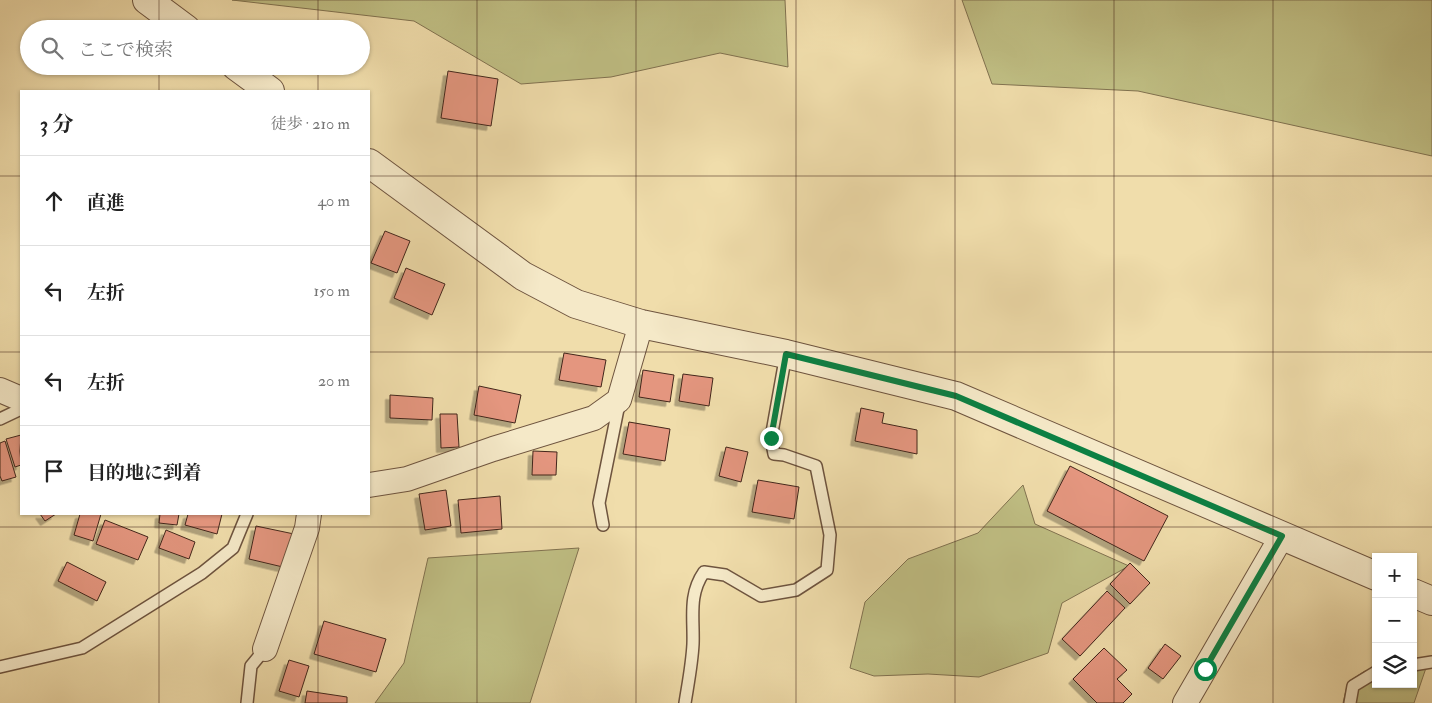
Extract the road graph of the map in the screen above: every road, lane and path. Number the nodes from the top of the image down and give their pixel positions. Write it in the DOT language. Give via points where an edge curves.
graph roads {
  1 [pos="146,0"];
  2 [pos="174,20"];
  3 [pos="248,75"];
  4 [pos="269,90"];
  5 [pos="370,164"];
  6 [pos="641,324"];
  7 [pos="786,354"];
  8 [pos="0,390"];
  9 [pos="20,399"];
  10 [pos="619,400"];
  11 [pos="20,409"];
  12 [pos="0,419"];
  13 [pos="370,485"];
  14 [pos="247,515"];
  15 [pos="309,515"];
  16 [pos="603,525"];
  17 [pos="1282,536"];
  18 [pos="1372,574"];
  19 [pos="1417,595"];
  20 [pos="1432,601"];
  21 [pos="266,649"];
  22 [pos="1432,662"];
  23 [pos="1417,664"];
  24 [pos="0,667"];
  25 [pos="1372,674"];
  26 [pos="247,703"];
  27 [pos="685,703"];
  28 [pos="1185,703"];
  29 [pos="1350,703"];
  1 -- 2 [label="street"];
  3 -- 4 [label="street"];
  5 -- 6 [label="street" via="523,276 576,304"];
  6 -- 7 [label="street"];
  6 -- 10 [label="street"];
  7 -- 17 [label="street" via="956,396"];
  7 -- 27 [label="lane" via="771,438 774,454 816,466 830,535 827,570 796,590 761,596 725,574 704,572 696,583 693,598 693,646"];
  8 -- 9 [label="street"];
  10 -- 13 [label="street" via="594,418 407,479"];
  10 -- 16 [label="lane" via="599,503"];
  11 -- 12 [label="lane"];
  14 -- 24 [label="lane" via="233,548 202,573 82,648"];
  15 -- 21 [label="street"];
  17 -- 18 [label="street"];
  17 -- 28 [label="street"];
  19 -- 20 [label="street"];
  21 -- 26 [label="lane" via="251,666"];
  22 -- 23 [label="lane"];
  25 -- 29 [label="lane" via="1353,686"];
}
